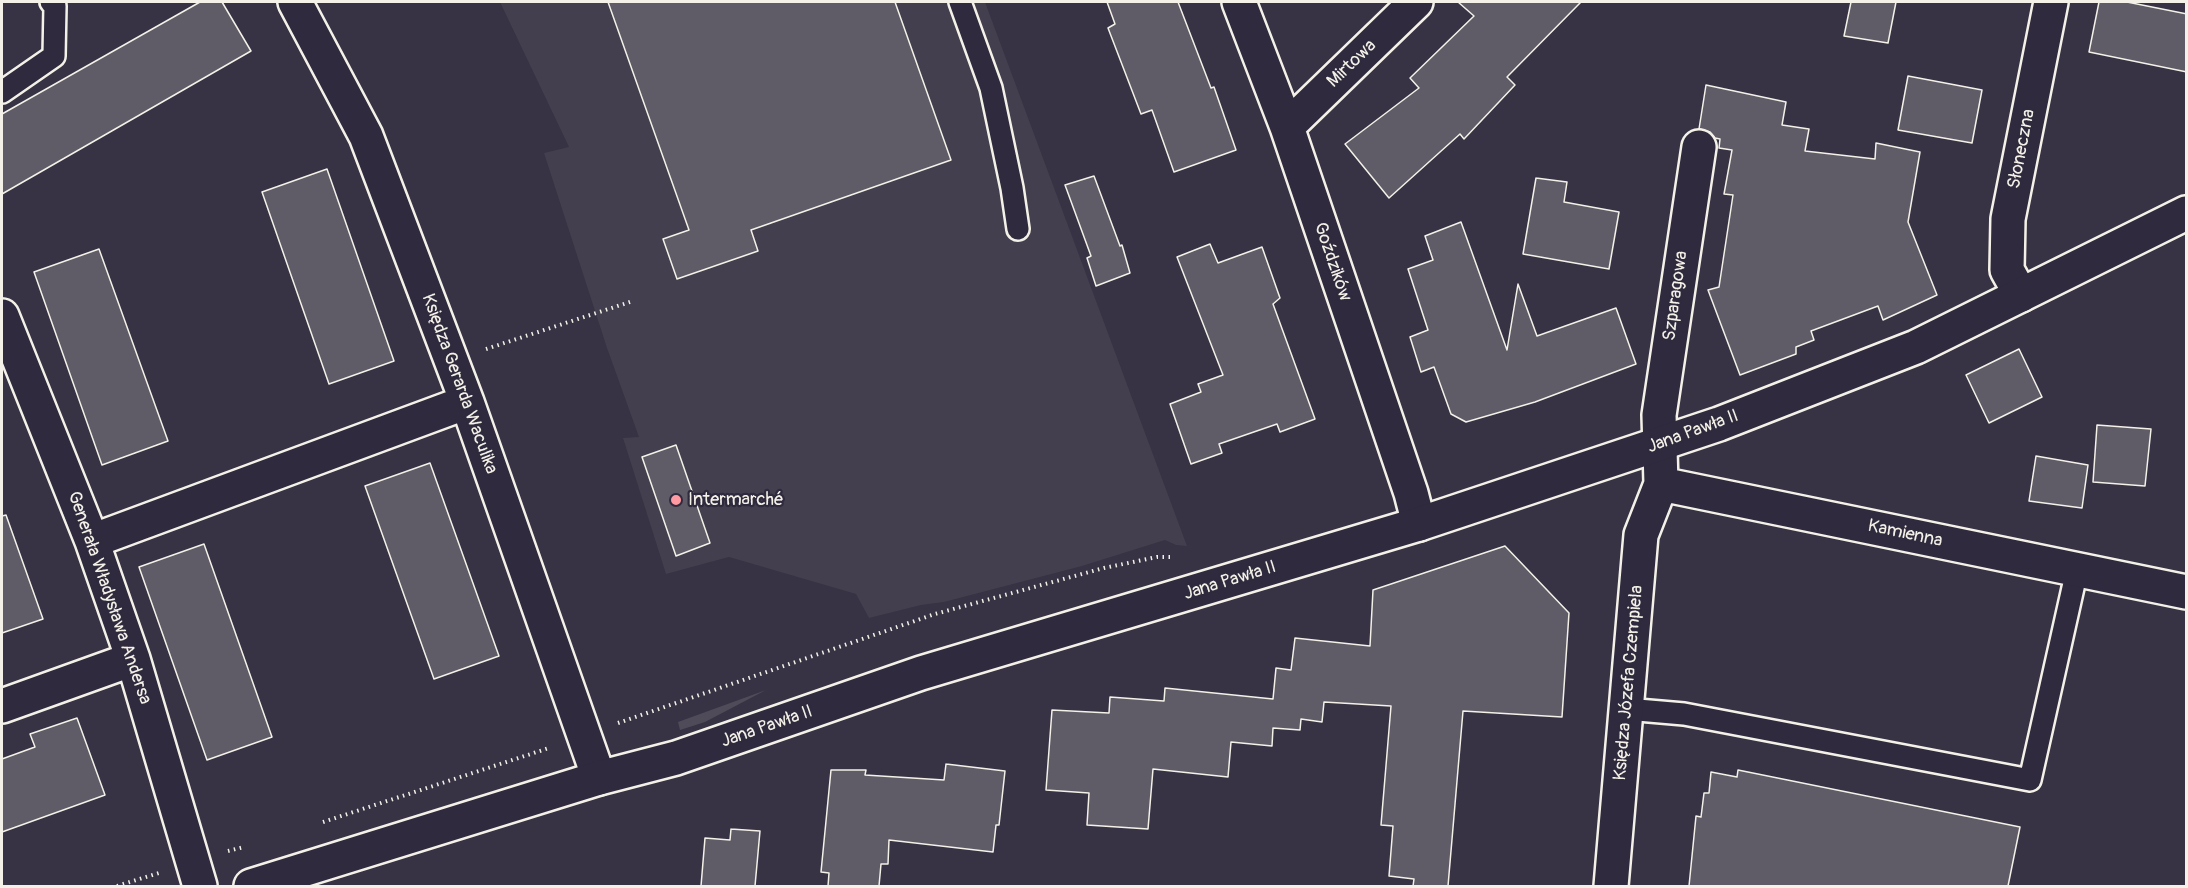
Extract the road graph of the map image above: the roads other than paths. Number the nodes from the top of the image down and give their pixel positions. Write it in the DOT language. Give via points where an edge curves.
graph roads {
  1 [pos="295,2"];
  2 [pos="960,2"];
  3 [pos="1239,2"];
  4 [pos="1416,2"];
  5 [pos="2051,2"];
  6 [pos="56,3"];
  7 [pos="2,92"];
  8 [pos="1287,127"];
  9 [pos="1699,147"];
  10 [pos="2187,213"];
  11 [pos="1018,229"];
  12 [pos="2021,295"];
  13 [pos="2,316"];
  14 [pos="466,402"];
  15 [pos="1659,444"];
  16 [pos="1662,484"];
  17 [pos="1419,524"];
  18 [pos="92,541"];
  19 [pos="2077,570"];
  20 [pos="2187,592"];
  21 [pos="133,659"];
  22 [pos="2,706"];
  23 [pos="1626,710"];
  24 [pos="598,778"];
  25 [pos="200,886"];
  26 [pos="250,886"];
  27 [pos="1611,886"];
  1 -- 14 [label="street, Księdza Gerarda Waculika" via="366,136"];
  2 -- 11 [label="lane" via="991,88"];
  3 -- 8 [label="street, Goździków"];
  4 -- 8 [label="street, Mirtowa"];
  5 -- 12 [label="street, Słoneczna" via="2008,219 2007,270"];
  6 -- 7 [label="lane" via="54,57"];
  8 -- 17 [label="street, Goździków"];
  9 -- 15 [label="street, Szparagowa" via="1659,415"];
  10 -- 12 [label="street, Jana Pawła II"];
  12 -- 15 [label="street, Jana Pawła II" via="1916,347"];
  13 -- 18 [label="street, Generała Władysława Andersa"];
  14 -- 18 [label="street"];
  14 -- 24 [label="street, Księdza Gerarda Waculika"];
  15 -- 16 [label="street"];
  15 -- 17 [label="street, Jana Pawła II"];
  16 -- 19 [label="street, Kamienna"];
  16 -- 23 [label="street, Księdza Józefa Czempiela" via="1641,535"];
  17 -- 24 [label="street, Jana Pawła II" via="921,673 675,758"];
  18 -- 21 [label="street, Generała Władysława Andersa"];
  19 -- 20 [label="street, Kamienna"];
  19 -- 23 [label="lane" via="2030,780 1684,714"];
  21 -- 22 [label="street"];
  21 -- 25 [label="street, Generała Władysława Andersa"];
  23 -- 27 [label="street, Księdza Józefa Czempiela"];
  24 -- 26 [label="street, Jana Pawła II"];
}
